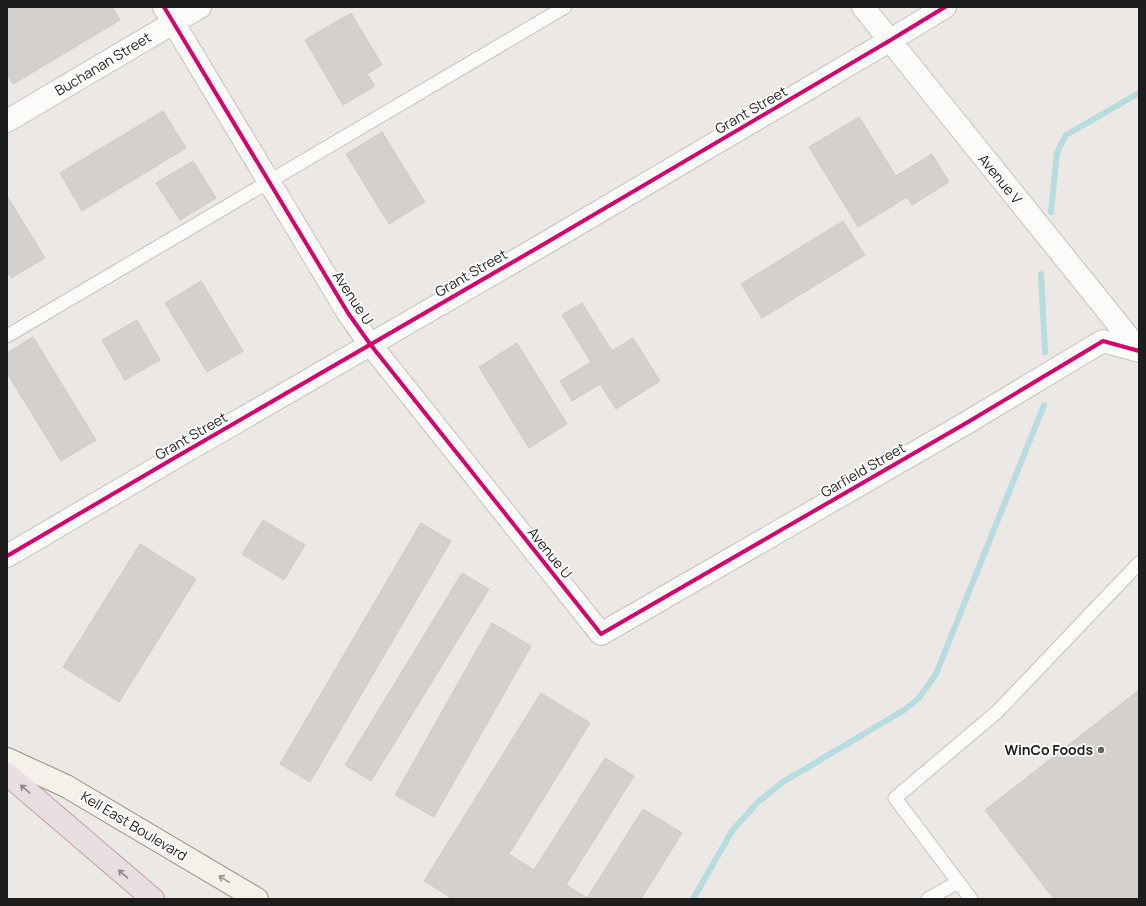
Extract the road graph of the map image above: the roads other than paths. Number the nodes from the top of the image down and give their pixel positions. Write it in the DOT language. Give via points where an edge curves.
graph roads {
  1 [pos="200,7"];
  2 [pos="565,7"];
  3 [pos="862,7"];
  4 [pos="946,7"];
  5 [pos="168,15"];
  6 [pos="889,41"];
  7 [pos="7,121"];
  8 [pos="268,182"];
  9 [pos="7,336"];
  10 [pos="370,344"];
  11 [pos="1139,351"];
  12 [pos="7,556"];
  13 [pos="1139,563"];
  14 [pos="601,634"];
  15 [pos="7,759"];
  16 [pos="7,774"];
  17 [pos="958,882"];
  18 [pos="153,899"];
  19 [pos="257,899"];
  20 [pos="928,899"];
  21 [pos="971,899"];
  1 -- 5 [label="street, Buchanan Street"];
  2 -- 8 [label="lane"];
  3 -- 6 [label="street, Avenue V"];
  4 -- 6 [label="street, Grant Street"];
  5 -- 7 [label="street, Buchanan Street"];
  5 -- 8 [label="street, Avenue U"];
  6 -- 10 [label="street, Grant Street"];
  6 -- 11 [label="street, Avenue V"];
  8 -- 9 [label="lane"];
  8 -- 10 [label="street, Avenue U" via="348,313"];
  10 -- 12 [label="street, Grant Street"];
  10 -- 14 [label="street, Avenue U"];
  11 -- 14 [label="street, Garfield Street" via="1103,341"];
  13 -- 17 [label="lane" via="997,712 895,798"];
  19 -- 15 [label="main road, Kell East Boulevard, one-way" via="66,786"];
  18 -- 16 [label="highway, one-way"];
  17 -- 20 [label="lane"];
  17 -- 21 [label="lane"];
}
